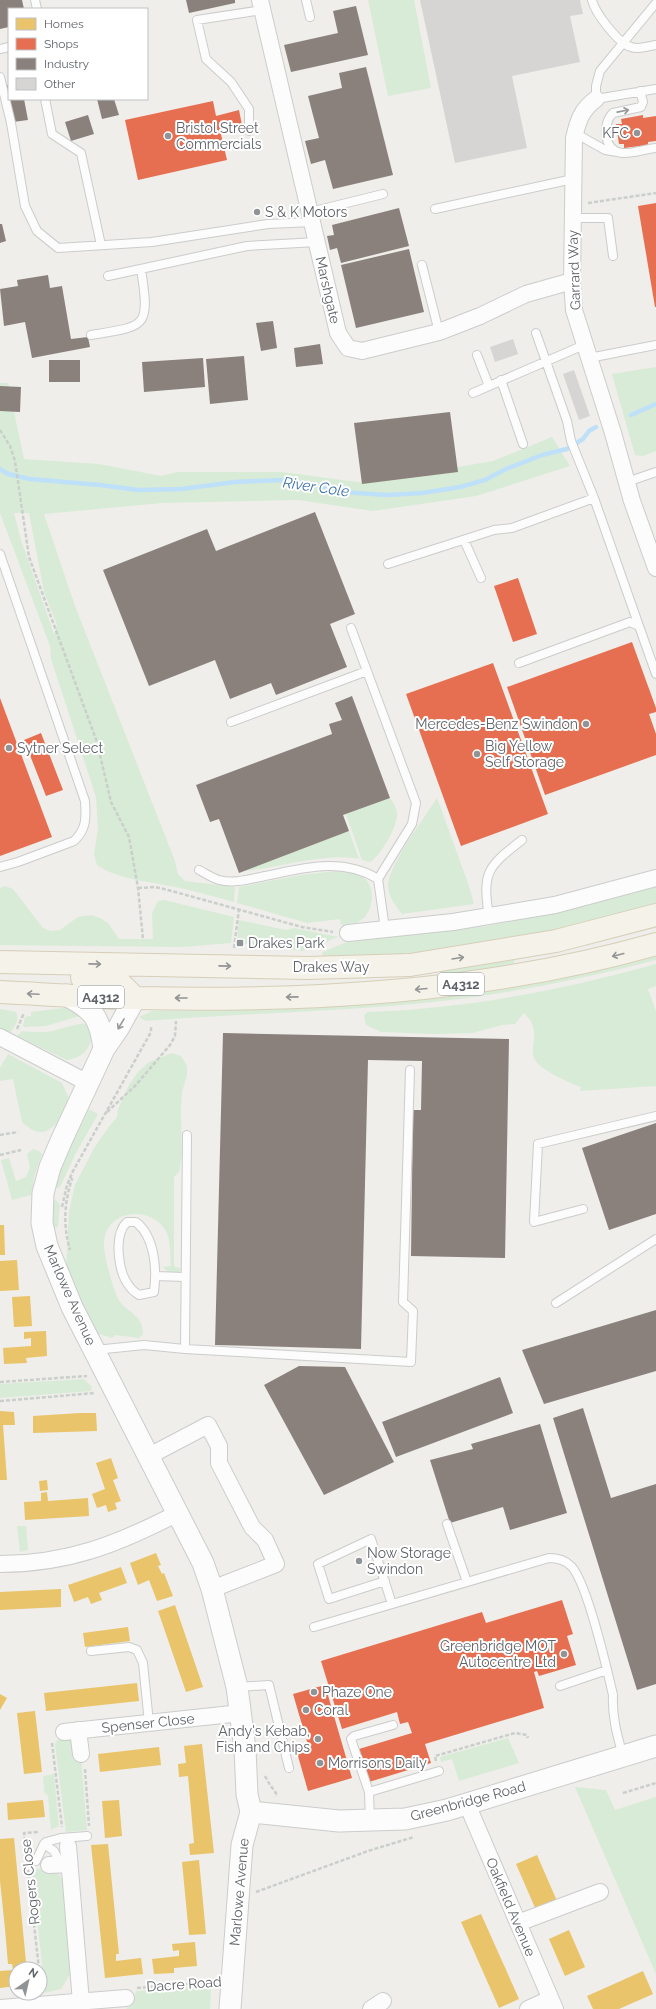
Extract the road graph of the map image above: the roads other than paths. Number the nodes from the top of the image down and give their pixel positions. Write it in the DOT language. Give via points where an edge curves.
graph roads {
  1 [pos="306,0"];
  2 [pos="592,0"];
  3 [pos="656,3"];
  4 [pos="261,5"];
  5 [pos="310,17"];
  6 [pos="623,43"];
  7 [pos="656,45"];
  8 [pos="0,77"];
  9 [pos="656,88"];
  10 [pos="640,91"];
  11 [pos="596,99"];
  12 [pos="44,100"];
  13 [pos="249,131"];
  14 [pos="575,133"];
  15 [pos="656,148"];
  16 [pos="619,152"];
  17 [pos="573,179"];
  18 [pos="383,194"];
  19 [pos="435,209"];
  20 [pos="311,217"];
  21 [pos="578,217"];
  22 [pos="317,242"];
  23 [pos="101,244"];
  24 [pos="613,256"];
  25 [pos="422,265"];
  26 [pos="141,269"];
  27 [pos="108,276"];
  28 [pos="572,281"];
  29 [pos="439,332"];
  30 [pos="536,333"];
  31 [pos="91,335"];
  32 [pos="656,345"];
  33 [pos="586,352"];
  34 [pos="477,355"];
  35 [pos="546,361"];
  36 [pos="501,380"];
  37 [pos="489,386"];
  38 [pos="472,393"];
  39 [pos="524,444"];
  40 [pos="656,472"];
  41 [pos="627,482"];
  42 [pos="594,498"];
  43 [pos="464,540"];
  44 [pos="0,554"];
  45 [pos="388,564"];
  46 [pos="656,568"];
  47 [pos="481,578"];
  48 [pos="639,626"];
  49 [pos="351,628"];
  50 [pos="518,663"];
  51 [pos="367,671"];
  52 [pos="656,674"];
  53 [pos="231,722"];
  54 [pos="522,840"];
  55 [pos="0,867"];
  56 [pos="199,870"];
  57 [pos="656,878"];
  58 [pos="378,879"];
  59 [pos="656,915"];
  60 [pos="489,916"];
  61 [pos="385,929"];
  62 [pos="348,933"];
  63 [pos="656,944"];
  64 [pos="0,964"];
  65 [pos="0,992"];
  66 [pos="66,995"];
  67 [pos="135,998"];
  68 [pos="0,1037"];
  69 [pos="104,1049"];
  70 [pos="410,1070"];
  71 [pos="88,1083"];
  72 [pos="656,1116"];
  73 [pos="187,1135"];
  74 [pos="583,1209"];
  75 [pos="656,1239"];
  76 [pos="156,1276"];
  77 [pos="184,1277"];
  78 [pos="556,1303"];
  79 [pos="94,1350"];
  80 [pos="185,1350"];
  81 [pos="149,1456"];
  82 [pos="178,1513"];
  83 [pos="447,1524"];
  84 [pos="0,1564"];
  85 [pos="385,1581"];
  86 [pos="467,1582"];
  87 [pos="212,1589"];
  88 [pos="392,1604"];
  89 [pos="314,1627"];
  90 [pos="91,1651"];
  91 [pos="607,1670"];
  92 [pos="560,1686"];
  93 [pos="237,1687"];
  94 [pos="241,1713"];
  95 [pos="149,1723"];
  96 [pos="393,1725"];
  97 [pos="656,1746"];
  98 [pos="81,1754"];
  99 [pos="623,1756"];
  100 [pos="289,1768"];
  101 [pos="439,1771"];
  102 [pos="369,1792"];
  103 [pos="467,1804"];
  104 [pos="251,1812"];
  105 [pos="370,1821"];
  106 [pos="87,1836"];
  107 [pos="64,1838"];
  108 [pos="44,1844"];
  109 [pos="49,1863"];
  110 [pos="600,1892"];
  111 [pos="518,1923"];
  112 [pos="81,2002"];
  113 [pos="120,2002"];
  114 [pos="553,2004"];
  115 [pos="0,2008"];
  116 [pos="230,2009"];
  117 [pos="528,2009"];
  1 -- 5 [label="lane"];
  2 -- 6 [label="lane" via="596,12"];
  3 -- 6 [label="lane"];
  4 -- 13 [label="lane" via="197,20 206,60 231,82 249,109"];
  4 -- 20 [label="street, Marshgate"];
  6 -- 7 [label="lane" via="637,48"];
  6 -- 11 [label="lane" via="600,71"];
  8 -- 23 [label="lane" via="11,123 25,206 37,231 58,248"];
  9 -- 10 [label="lane"];
  10 -- 11 [label="lane"];
  16 -- 10 [label="lane, one-way" via="608,142 605,129 607,121 613,113 641,107 643,102"];
  11 -- 14 [label="street, Garrard Way" via="580,116"];
  12 -- 23 [label="lane" via="52,134 81,152"];
  14 -- 16 [label="lane" via="605,150"];
  14 -- 17 [label="street, Garrard Way"];
  15 -- 16 [label="lane"];
  17 -- 19 [label="lane"];
  17 -- 21 [label="street, Garrard Way"];
  18 -- 20 [label="lane"];
  20 -- 22 [label="street, Marshgate"];
  20 -- 23 [label="lane" via="152,242"];
  21 -- 24 [label="lane" via="608,218"];
  21 -- 28 [label="street, Garrard Way"];
  22 -- 26 [label="lane" via="248,246"];
  22 -- 29 [label="street, Marshgate" via="338,333 348,348 362,351"];
  25 -- 29 [label="lane"];
  26 -- 27 [label="lane"];
  26 -- 31 [label="lane" via="145,313 140,322 130,329"];
  28 -- 29 [label="street, Marshgate" via="526,294"];
  28 -- 33 [label="street, Garrard Way" via="574,310"];
  30 -- 35 [label="lane"];
  32 -- 33 [label="lane"];
  33 -- 35 [label="lane"];
  33 -- 41 [label="street, Garrard Way" via="614,433"];
  34 -- 37 [label="lane"];
  35 -- 36 [label="lane"];
  35 -- 42 [label="lane" via="567,421 571,441"];
  36 -- 37 [label="lane"];
  36 -- 39 [label="lane"];
  37 -- 38 [label="lane"];
  40 -- 41 [label="lane"];
  41 -- 46 [label="street, Garrard Way"];
  42 -- 43 [label="lane" via="512,528 494,530"];
  42 -- 48 [label="lane"];
  43 -- 45 [label="lane"];
  43 -- 47 [label="lane"];
  44 -- 55 [label="lane" via="85,801 86,821 81,834 74,841"];
  48 -- 50 [label="lane" via="630,622"];
  48 -- 52 [label="lane"];
  49 -- 51 [label="lane"];
  51 -- 53 [label="lane"];
  51 -- 58 [label="lane" via="416,803 412,824"];
  54 -- 60 [label="lane" via="497,859 486,877"];
  56 -- 58 [label="lane" via="218,880 230,881 319,867 346,866 364,870"];
  57 -- 60 [label="street" via="554,905"];
  58 -- 61 [label="lane"];
  64 -- 59 [label="main road, Drakes Way / A4312, one-way" via="308,968 410,965 556,941"];
  60 -- 61 [label="street"];
  61 -- 62 [label="street"];
  63 -- 67 [label="main road, Drakes Way / A4312, one-way" via="581,964 438,987 300,997"];
  64 -- 67 [label="main road" via="33,974 118,981"];
  66 -- 65 [label="main road, Drakes Way / A4312, one-way"];
  66 -- 67 [label="main road, Drakes Way / A4312"];
  66 -- 69 [label="street" via="85,1005 96,1016 101,1028"];
  67 -- 69 [label="street, Marlowe Avenue, one-way" via="120,1027"];
  68 -- 71 [label="street"];
  69 -- 71 [label="street, Marlowe Avenue"];
  70 -- 80 [label="lane" via="404,1302 413,1311 412,1362"];
  71 -- 79 [label="street, Marlowe Avenue" via="50,1167 43,1193 42,1213 44,1234 54,1266"];
  72 -- 74 [label="lane" via="538,1144 534,1222"];
  73 -- 77 [label="lane"];
  75 -- 78 [label="lane"];
  76 -- 76 [label="lane" via="148,1235 136,1222 127,1222 122,1227 119,1238 119,1255 129,1286 139,1295 154,1292"];
  76 -- 77 [label="lane"];
  77 -- 80 [label="lane"];
  79 -- 80 [label="lane" via="144,1345"];
  79 -- 81 [label="street, Marlowe Avenue"];
  81 -- 82 [label="street, Marlowe Avenue"];
  81 -- 87 [label="street" via="208,1426 218,1446 219,1463 252,1528 265,1540 276,1564"];
  82 -- 84 [label="street" via="130,1537 90,1552 38,1562"];
  82 -- 87 [label="street, Marlowe Avenue" via="196,1547"];
  83 -- 86 [label="lane"];
  85 -- 85 [label="lane" via="371,1539 318,1564 330,1599"];
  85 -- 88 [label="lane"];
  86 -- 88 [label="lane"];
  86 -- 91 [label="lane" via="549,1558 566,1562 580,1581"];
  87 -- 93 [label="street, Marlowe Avenue"];
  88 -- 89 [label="lane"];
  90 -- 95 [label="lane" via="129,1647 137,1650 143,1663"];
  91 -- 92 [label="lane"];
  91 -- 99 [label="lane" via="613,1695 614,1724"];
  93 -- 94 [label="street, Marlowe Avenue"];
  93 -- 100 [label="lane" via="269,1684"];
  94 -- 95 [label="street, Spenser Close"];
  94 -- 104 [label="street, Marlowe Avenue" via="247,1794"];
  95 -- 98 [label="street, Spenser Close" via="71,1731"];
  96 -- 102 [label="lane" via="352,1737"];
  97 -- 99 [label="street, Greenbridge Road"];
  99 -- 103 [label="street, Greenbridge Road"];
  101 -- 102 [label="lane"];
  102 -- 105 [label="lane"];
  103 -- 105 [label="street, Greenbridge Road" via="405,1819"];
  103 -- 111 [label="street, Oakfield Avenue"];
  104 -- 105 [label="street, Greenbridge Road" via="308,1819"];
  104 -- 116 [label="street, Marlowe Avenue" via="242,1846"];
  106 -- 107 [label="lane, Rogers Close"];
  107 -- 108 [label="lane, Rogers Close" via="48,1840"];
  107 -- 109 [label="street, Rogers Close"];
  108 -- 109 [label="lane, Rogers Close"];
  108 -- 109 [label="lane, Rogers Close" via="54,1851"];
  109 -- 112 [label="street, Rogers Close"];
  110 -- 111 [label="street"];
  111 -- 114 [label="street, Oakfield Avenue"];
  112 -- 113 [label="street"];
  112 -- 115 [label="street"];
  114 -- 117 [label="street"];
}
